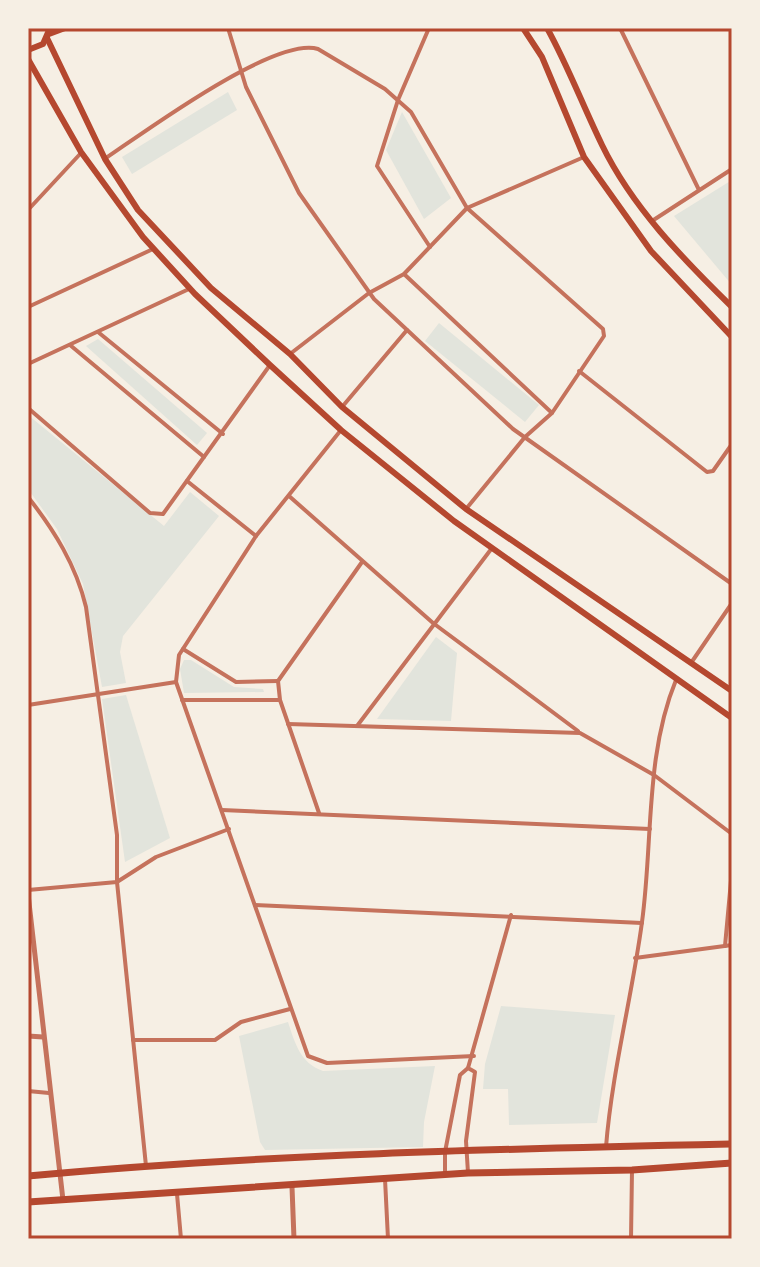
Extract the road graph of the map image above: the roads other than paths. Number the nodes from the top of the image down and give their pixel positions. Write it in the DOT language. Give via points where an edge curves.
graph roads {
  1 [pos="65,28"];
  2 [pos="228,28"];
  3 [pos="429,28"];
  4 [pos="523,28"];
  5 [pos="547,28"];
  6 [pos="620,28"];
  7 [pos="49,34"];
  8 [pos="28,50"];
  9 [pos="28,59"];
  10 [pos="242,73"];
  11 [pos="398,100"];
  12 [pos="81,152"];
  13 [pos="584,157"];
  14 [pos="105,159"];
  15 [pos="732,169"];
  16 [pos="699,190"];
  17 [pos="30,203"];
  18 [pos="467,208"];
  19 [pos="28,210"];
  20 [pos="652,221"];
  21 [pos="430,247"];
  22 [pos="153,248"];
  23 [pos="404,274"];
  24 [pos="190,289"];
  25 [pos="369,293"];
  26 [pos="28,307"];
  27 [pos="732,307"];
  28 [pos="407,330"];
  29 [pos="98,332"];
  30 [pos="732,337"];
  31 [pos="70,345"];
  32 [pos="290,354"];
  33 [pos="28,364"];
  34 [pos="270,365"];
  35 [pos="579,371"];
  36 [pos="342,407"];
  37 [pos="28,408"];
  38 [pos="552,413"];
  39 [pos="341,430"];
  40 [pos="223,434"];
  41 [pos="525,437"];
  42 [pos="732,444"];
  43 [pos="204,457"];
  44 [pos="187,481"];
  45 [pos="289,496"];
  46 [pos="28,497"];
  47 [pos="466,509"];
  48 [pos="256,536"];
  49 [pos="492,548"];
  50 [pos="362,562"];
  51 [pos="732,584"];
  52 [pos="732,603"];
  53 [pos="433,623"];
  54 [pos="183,649"];
  55 [pos="691,663"];
  56 [pos="676,680"];
  57 [pos="278,681"];
  58 [pos="176,682"];
  59 [pos="732,691"];
  60 [pos="98,696"];
  61 [pos="182,700"];
  62 [pos="280,700"];
  63 [pos="28,705"];
  64 [pos="732,718"];
  65 [pos="288,724"];
  66 [pos="357,726"];
  67 [pos="580,733"];
  68 [pos="654,775"];
  69 [pos="222,810"];
  70 [pos="319,813"];
  71 [pos="229,829"];
  72 [pos="650,829"];
  73 [pos="732,834"];
  74 [pos="732,870"];
  75 [pos="117,882"];
  76 [pos="28,892"];
  77 [pos="255,905"];
  78 [pos="511,915"];
  79 [pos="642,923"];
  80 [pos="732,945"];
  81 [pos="725,946"];
  82 [pos="635,958"];
  83 [pos="290,1009"];
  84 [pos="28,1036"];
  85 [pos="43,1037"];
  86 [pos="133,1040"];
  87 [pos="474,1056"];
  88 [pos="468,1068"];
  89 [pos="28,1091"];
  90 [pos="49,1093"];
  91 [pos="732,1144"];
  92 [pos="606,1147"];
  93 [pos="467,1151"];
  94 [pos="445,1152"];
  95 [pos="732,1163"];
  96 [pos="146,1166"];
  97 [pos="632,1170"];
  98 [pos="58,1173"];
  99 [pos="468,1173"];
  100 [pos="445,1174"];
  101 [pos="28,1176"];
  102 [pos="385,1179"];
  103 [pos="292,1187"];
  104 [pos="177,1193"];
  105 [pos="63,1200"];
  106 [pos="28,1202"];
  107 [pos="181,1239"];
  108 [pos="294,1239"];
  109 [pos="388,1239"];
  110 [pos="631,1239"];
  1 -- 7 [label="main road"];
  2 -- 10 [label="street"];
  3 -- 11 [label="street"];
  4 -- 13 [label="main road" via="542,57"];
  5 -- 20 [label="main road" via="603,147"];
  6 -- 16 [label="street"];
  7 -- 8 [label="main road"];
  7 -- 14 [label="main road"];
  9 -- 12 [label="main road"];
  10 -- 11 [label="street" via="306,45"];
  10 -- 14 [label="street"];
  10 -- 25 [label="street" via="299,193"];
  11 -- 18 [label="street" via="411,112"];
  11 -- 21 [label="street" via="377,166"];
  12 -- 17 [label="street"];
  12 -- 22 [label="main road"];
  13 -- 18 [label="street"];
  13 -- 30 [label="main road" via="651,251"];
  14 -- 32 [label="main road" via="138,210 174,251"];
  15 -- 16 [label="street"];
  16 -- 20 [label="street"];
  17 -- 19 [label="street"];
  18 -- 21 [label="street"];
  18 -- 35 [label="street" via="603,329 604,336"];
  20 -- 27 [label="main road"];
  21 -- 23 [label="street"];
  22 -- 24 [label="main road"];
  22 -- 26 [label="street"];
  23 -- 25 [label="street"];
  23 -- 38 [label="street"];
  24 -- 29 [label="street"];
  24 -- 34 [label="main road"];
  25 -- 28 [label="street"];
  25 -- 32 [label="street"];
  28 -- 36 [label="street"];
  28 -- 41 [label="street"];
  29 -- 31 [label="street"];
  29 -- 40 [label="street"];
  31 -- 33 [label="street"];
  31 -- 43 [label="street"];
  32 -- 36 [label="main road"];
  34 -- 39 [label="main road"];
  34 -- 40 [label="street"];
  35 -- 38 [label="street"];
  35 -- 42 [label="street" via="707,472"];
  36 -- 47 [label="main road"];
  37 -- 44 [label="street" via="150,513 163,514"];
  38 -- 41 [label="street"];
  39 -- 45 [label="street"];
  39 -- 49 [label="main road"];
  40 -- 43 [label="street"];
  41 -- 47 [label="street"];
  41 -- 51 [label="street"];
  43 -- 44 [label="street"];
  44 -- 48 [label="street"];
  45 -- 48 [label="street"];
  45 -- 50 [label="street"];
  46 -- 60 [label="street" via="53,529 81,585"];
  47 -- 55 [label="main road"];
  48 -- 54 [label="street"];
  49 -- 53 [label="street"];
  49 -- 56 [label="main road"];
  50 -- 53 [label="street"];
  50 -- 57 [label="street"];
  52 -- 55 [label="street"];
  53 -- 66 [label="street"];
  53 -- 67 [label="street"];
  54 -- 57 [label="street" via="236,682"];
  54 -- 58 [label="street"];
  55 -- 59 [label="main road"];
  56 -- 64 [label="main road"];
  56 -- 68 [label="street" via="664,709"];
  57 -- 62 [label="street"];
  58 -- 60 [label="street"];
  58 -- 61 [label="street"];
  60 -- 63 [label="street"];
  60 -- 75 [label="street" via="117,835"];
  61 -- 62 [label="street"];
  61 -- 69 [label="street"];
  62 -- 65 [label="street"];
  65 -- 66 [label="street"];
  65 -- 70 [label="street"];
  66 -- 67 [label="street"];
  67 -- 68 [label="street"];
  68 -- 72 [label="street"];
  68 -- 73 [label="street"];
  69 -- 70 [label="street"];
  69 -- 71 [label="street"];
  70 -- 72 [label="street"];
  71 -- 75 [label="street" via="156,857"];
  71 -- 77 [label="street"];
  72 -- 79 [label="street"];
  74 -- 81 [label="street"];
  75 -- 76 [label="street"];
  75 -- 86 [label="street"];
  76 -- 85 [label="street"];
  77 -- 78 [label="street"];
  77 -- 83 [label="street"];
  78 -- 79 [label="street"];
  78 -- 87 [label="street"];
  79 -- 82 [label="street"];
  80 -- 81 [label="street"];
  81 -- 82 [label="street"];
  82 -- 92 [label="street"];
  83 -- 86 [label="street" via="241,1022 215,1040"];
  83 -- 87 [label="street" via="308,1056 327,1063"];
  84 -- 85 [label="street"];
  85 -- 90 [label="street"];
  86 -- 96 [label="street"];
  87 -- 88 [label="street"];
  88 -- 93 [label="street" via="475,1072"];
  88 -- 94 [label="street" via="460,1075"];
  89 -- 90 [label="street"];
  90 -- 98 [label="street"];
  91 -- 92 [label="highway"];
  92 -- 93 [label="highway"];
  93 -- 94 [label="highway"];
  93 -- 99 [label="street"];
  94 -- 96 [label="highway"];
  94 -- 100 [label="street"];
  95 -- 97 [label="highway"];
  96 -- 98 [label="highway"];
  97 -- 99 [label="highway"];
  97 -- 110 [label="street"];
  98 -- 101 [label="highway"];
  98 -- 105 [label="street"];
  99 -- 100 [label="highway"];
  100 -- 102 [label="highway"];
  102 -- 103 [label="highway"];
  102 -- 109 [label="street"];
  103 -- 104 [label="highway"];
  103 -- 108 [label="street"];
  104 -- 105 [label="highway"];
  104 -- 107 [label="street"];
  105 -- 106 [label="highway"];
}
